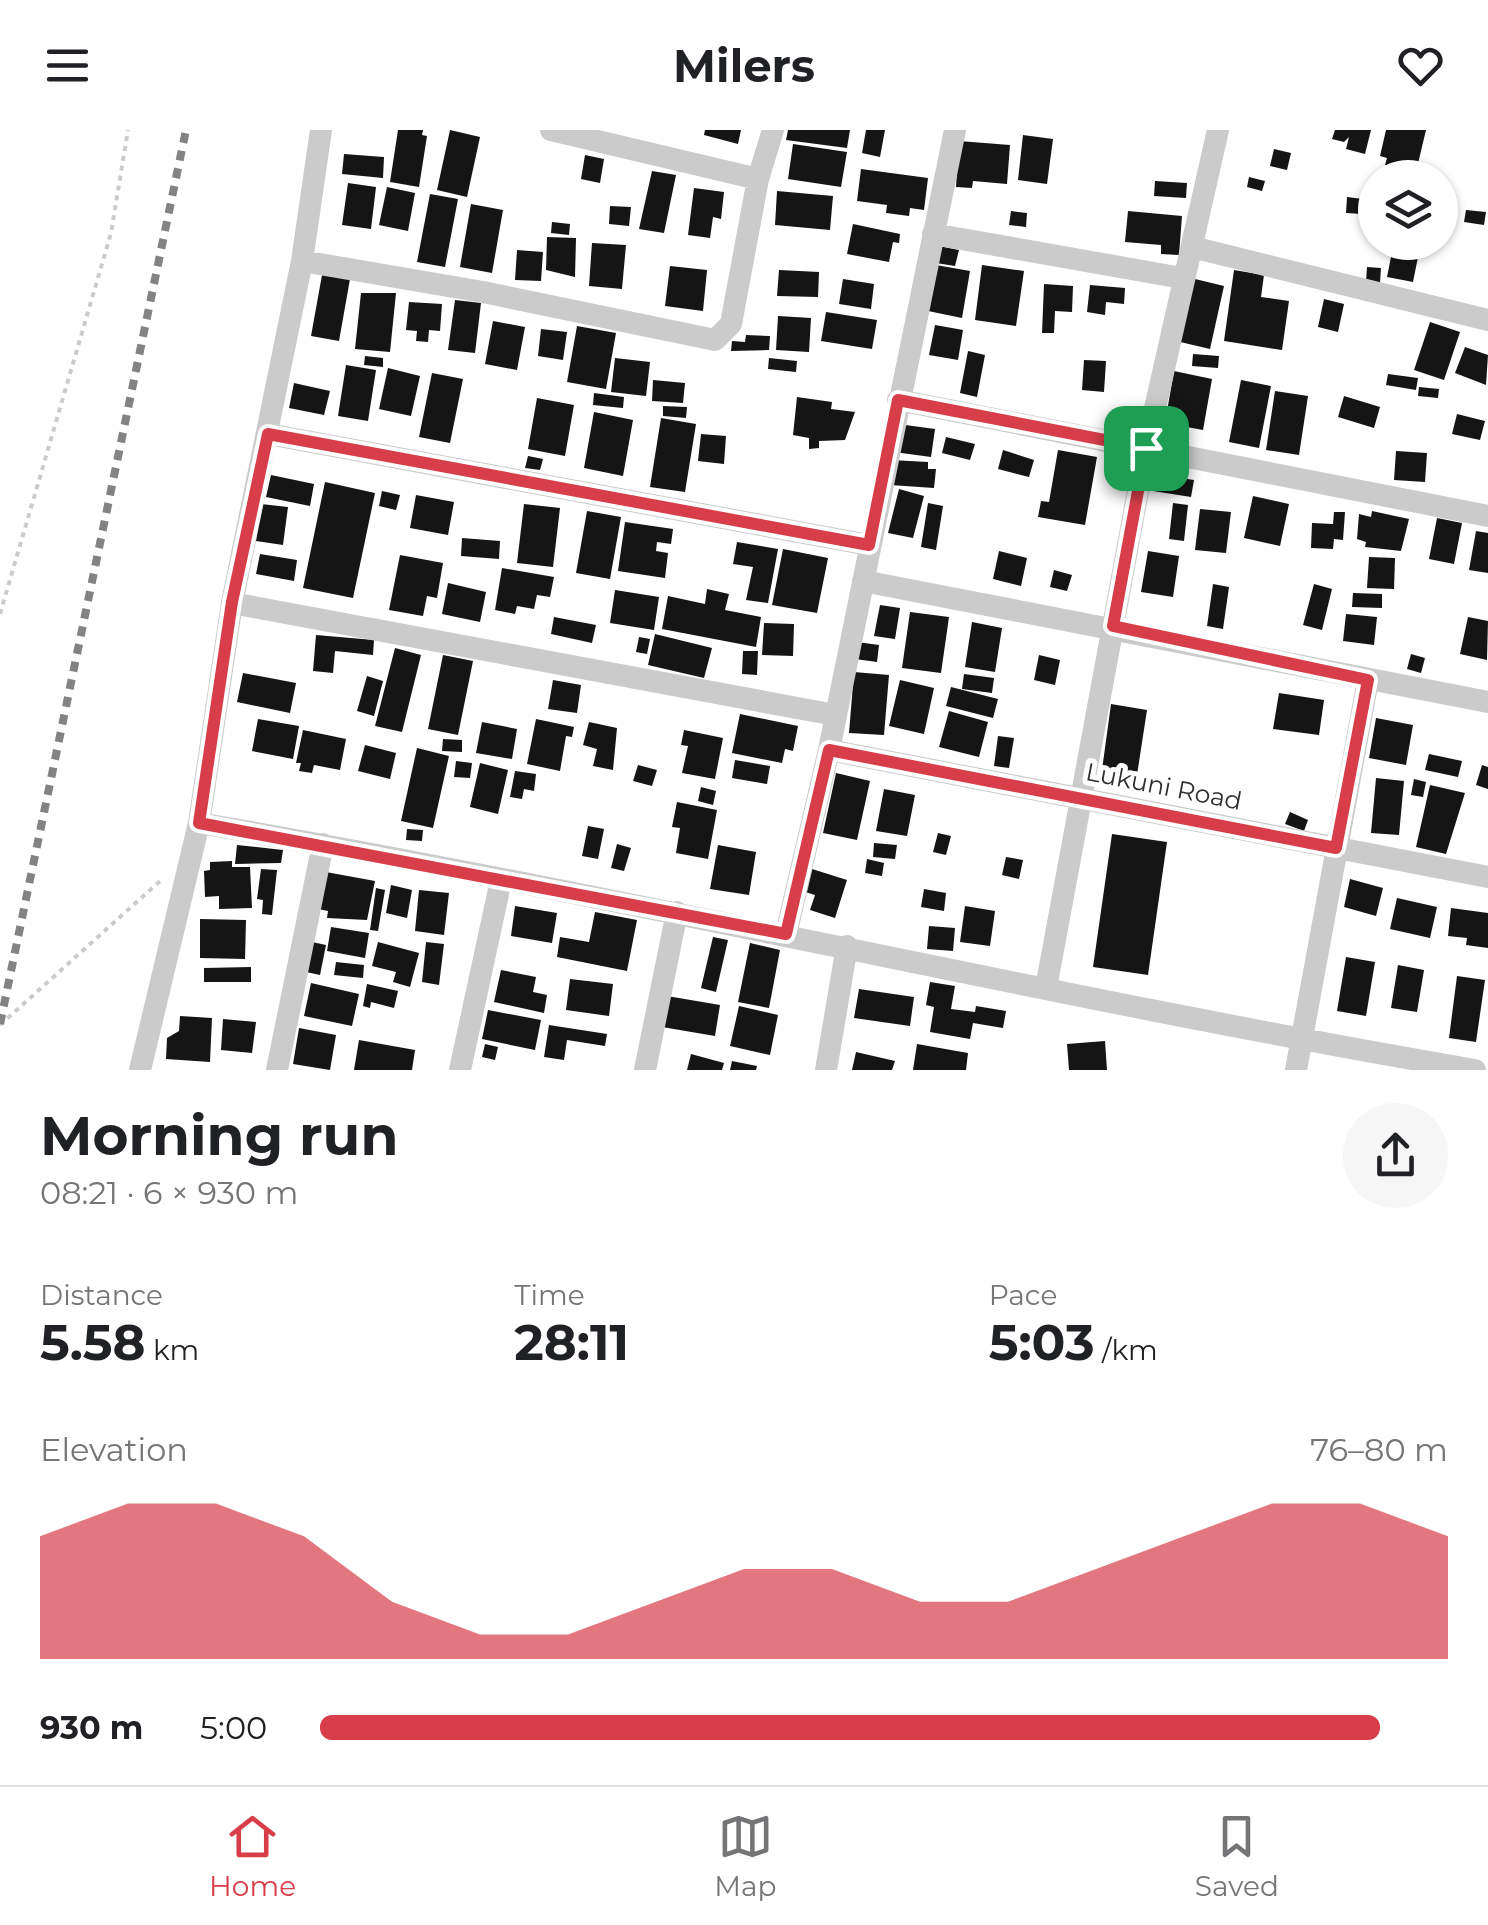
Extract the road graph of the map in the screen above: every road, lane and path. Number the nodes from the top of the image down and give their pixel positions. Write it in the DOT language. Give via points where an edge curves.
graph roads {
  1 [pos="128,130"];
  2 [pos="321,130"];
  3 [pos="551,130"];
  4 [pos="773,130"];
  5 [pos="955,130"];
  6 [pos="1218,130"];
  7 [pos="758,179"];
  8 [pos="932,234"];
  9 [pos="1192,247"];
  10 [pos="302,261"];
  11 [pos="1182,278"];
  12 [pos="1488,320"];
  13 [pos="898,400"];
  14 [pos="268,434"];
  15 [pos="1146,448"];
  16 [pos="1488,516"];
  17 [pos="869,545"];
  18 [pos="863,581"];
  19 [pos="232,602"];
  20 [pos="0,614"];
  21 [pos="1113,626"];
  22 [pos="1368,680"];
  23 [pos="1488,702"];
  24 [pos="835,716"];
  25 [pos="829,750"];
  26 [pos="1081,797"];
  27 [pos="199,823"];
  28 [pos="322,844"];
  29 [pos="1336,848"];
  30 [pos="188,857"];
  31 [pos="1488,877"];
  32 [pos="501,880"];
  33 [pos="678,912"];
  34 [pos="786,934"];
  35 [pos="847,946"];
  36 [pos="1046,988"];
  37 [pos="0,1025"];
  38 [pos="1302,1040"];
  39 [pos="140,1070"];
  40 [pos="277,1070"];
  41 [pos="460,1070"];
  42 [pos="646,1070"];
  43 [pos="826,1070"];
  44 [pos="1296,1070"];
  45 [pos="1475,1070"];
  1 -- 20 [label="path" via="111,233"];
  2 -- 10 [label="street"];
  3 -- 7 [label="street"];
  4 -- 7 [label="street"];
  5 -- 8 [label="street"];
  6 -- 9 [label="street"];
  7 -- 10 [label="street" via="731,324 715,340"];
  8 -- 11 [label="street"];
  8 -- 13 [label="street"];
  9 -- 11 [label="street"];
  9 -- 12 [label="street"];
  10 -- 14 [label="street"];
  11 -- 15 [label="street"];
  13 -- 15 [label="street"];
  13 -- 17 [label="street"];
  14 -- 17 [label="street"];
  14 -- 19 [label="street"];
  15 -- 16 [label="street"];
  15 -- 21 [label="street"];
  17 -- 18 [label="street"];
  18 -- 21 [label="street"];
  18 -- 24 [label="street"];
  19 -- 24 [label="street"];
  19 -- 27 [label="street"];
  21 -- 22 [label="street"];
  21 -- 26 [label="street"];
  22 -- 23 [label="street"];
  22 -- 29 [label="street"];
  24 -- 25 [label="street"];
  25 -- 26 [label="street, Lukuni Road"];
  25 -- 34 [label="street"];
  26 -- 29 [label="street, Lukuni Road"];
  26 -- 36 [label="street"];
  27 -- 28 [label="street"];
  27 -- 30 [label="street"];
  28 -- 32 [label="street"];
  28 -- 40 [label="street"];
  29 -- 31 [label="street, Lukuni Road"];
  29 -- 38 [label="street"];
  30 -- 37 [label="path"];
  30 -- 39 [label="street"];
  32 -- 33 [label="street"];
  32 -- 41 [label="street"];
  33 -- 34 [label="street"];
  33 -- 42 [label="street"];
  34 -- 35 [label="street"];
  35 -- 36 [label="street"];
  35 -- 43 [label="street"];
  36 -- 38 [label="street"];
  38 -- 44 [label="street"];
  38 -- 45 [label="street"];
}
